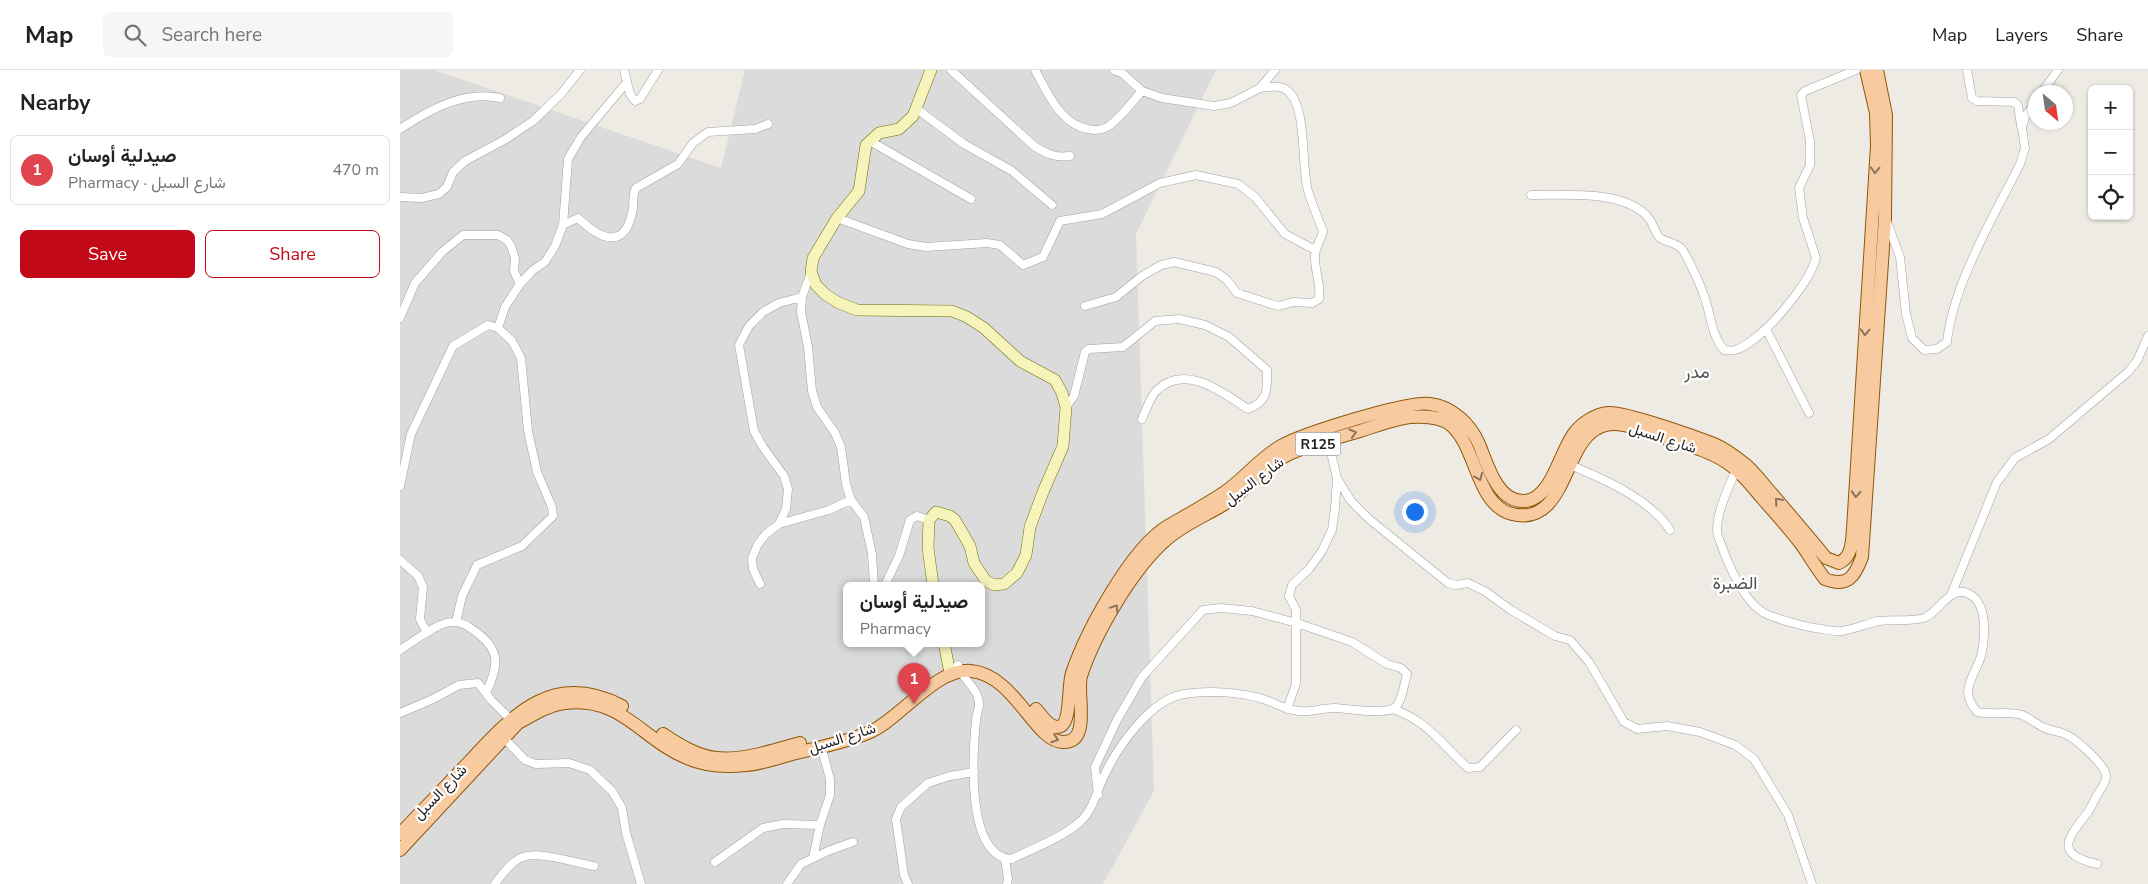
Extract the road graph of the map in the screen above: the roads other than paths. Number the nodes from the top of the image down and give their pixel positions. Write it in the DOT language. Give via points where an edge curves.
graph roads {
  1 [pos="580,70"];
  2 [pos="624,70"];
  3 [pos="658,70"];
  4 [pos="931,70"];
  5 [pos="951,70"];
  6 [pos="1035,70"];
  7 [pos="1114,70"];
  8 [pos="1275,70"];
  9 [pos="1856,70"];
  10 [pos="1866,70"];
  11 [pos="1877,70"];
  12 [pos="1967,70"];
  13 [pos="2058,70"];
  14 [pos="627,82"];
  15 [pos="2047,85"];
  16 [pos="1260,88"];
  17 [pos="1142,91"];
  18 [pos="500,98"];
  19 [pos="917,109"];
  20 [pos="2028,113"];
  21 [pos="768,124"];
  22 [pos="2022,128"];
  23 [pos="400,129"];
  24 [pos="870,141"];
  25 [pos="1070,156"];
  26 [pos="1531,196"];
  27 [pos="400,197"];
  28 [pos="971,199"];
  29 [pos="1052,204"];
  30 [pos="837,218"];
  31 [pos="1885,218"];
  32 [pos="563,225"];
  33 [pos="1315,250"];
  34 [pos="811,272"];
  35 [pos="520,284"];
  36 [pos="802,297"];
  37 [pos="1085,306"];
  38 [pos="400,318"];
  39 [pos="498,328"];
  40 [pos="1766,329"];
  41 [pos="2148,336"];
  42 [pos="1066,407"];
  43 [pos="1809,413"];
  44 [pos="1142,419"];
  45 [pos="1321,437"];
  46 [pos="1570,465"];
  47 [pos="1738,466"];
  48 [pos="1337,478"];
  49 [pos="400,486"];
  50 [pos="851,500"];
  51 [pos="928,520"];
  52 [pos="779,524"];
  53 [pos="1670,530"];
  54 [pos="400,560"];
  55 [pos="874,582"];
  56 [pos="886,582"];
  57 [pos="933,582"];
  58 [pos="760,584"];
  59 [pos="1951,595"];
  60 [pos="456,622"];
  61 [pos="1297,623"];
  62 [pos="427,633"];
  63 [pos="946,647"];
  64 [pos="400,650"];
  65 [pos="955,668"];
  66 [pos="486,693"];
  67 [pos="1287,709"];
  68 [pos="1392,709"];
  69 [pos="400,713"];
  70 [pos="510,719"];
  71 [pos="1516,730"];
  72 [pos="504,738"];
  73 [pos="822,746"];
  74 [pos="974,772"];
  75 [pos="1098,795"];
  76 [pos="820,825"];
  77 [pos="400,834"];
  78 [pos="853,842"];
  79 [pos="400,850"];
  80 [pos="813,858"];
  81 [pos="1005,859"];
  82 [pos="715,862"];
  83 [pos="2097,864"];
  84 [pos="594,866"];
  85 [pos="495,884"];
  86 [pos="641,884"];
  87 [pos="787,884"];
  88 [pos="908,884"];
  89 [pos="1007,884"];
  90 [pos="1812,884"];
  1 -- 27 [label="street" via="533,121 465,161 453,172 447,187 439,194 421,198"];
  2 -- 14 [label="street"];
  3 -- 14 [label="street" via="640,100 635,102"];
  4 -- 19 [label="street"];
  5 -- 25 [label="street" via="1034,146 1048,155"];
  6 -- 17 [label="street" via="1053,104 1078,128 1094,131 1108,126"];
  7 -- 17 [label="street"];
  8 -- 16 [label="street"];
  9 -- 40 [label="street" via="1801,95 1810,141 1810,165 1798,188 1816,258 1799,290"];
  10 -- 47 [label="main road, شارع السبل / R125, one-way" via="1876,113 1877,146 1852,546 1844,561 1839,563 1826,558 1749,467"];
  11 -- 31 [label="main road, شارع السبل / R125" via="1886,115"];
  12 -- 22 [label="street" via="1972,98 1976,101 2014,102 2018,106"];
  13 -- 15 [label="street"];
  14 -- 32 [label="street" via="581,137 568,159"];
  16 -- 17 [label="street" via="1231,103 1214,106 1162,98"];
  16 -- 33 [label="street" via="1280,87 1295,99 1307,190 1323,231"];
  18 -- 23 [label="street" via="475,95 458,99"];
  19 -- 24 [label="street" via="899,129 879,133"];
  19 -- 29 [label="street" via="964,144 1012,171"];
  20 -- 22 [label="street"];
  21 -- 32 [label="street" via="755,129 716,130 700,137 678,164 636,188 626,228 618,236 599,236 578,218"];
  22 -- 31 [label="street" via="2025,148 2020,164 1970,264 1946,342 1937,349 1924,350 1912,338 1900,257"];
  24 -- 28 [label="street"];
  24 -- 30 [label="street" via="866,145 860,191"];
  26 -- 40 [label="street" via="1610,198 1632,205 1647,216 1660,237 1682,248 1704,294 1712,328 1724,350 1734,351"];
  30 -- 33 [label="street" via="908,244 926,247 1000,245 1023,265 1042,257 1060,221 1102,214 1160,183 1196,176 1238,184 1255,197 1285,234"];
  30 -- 34 [label="street" via="813,258"];
  31 -- 47 [label="main road, شارع السبل / R125" via="1862,557 1856,573 1841,583 1825,579 1800,542"];
  32 -- 35 [label="street" via="545,262"];
  33 -- 37 [label="street" via="1320,290 1319,299 1312,303 1293,302 1279,306 1245,296 1216,272 1174,262 1142,276 1116,296"];
  34 -- 36 [label="street"];
  34 -- 42 [label="street" via="816,285 826,296 857,310 952,311 968,317 1020,361 1055,380"];
  35 -- 38 [label="street" via="514,271 515,258 507,240 498,235 463,236 442,252 415,282"];
  35 -- 39 [label="street" via="505,307"];
  36 -- 50 [label="street" via="801,312 812,392 841,448"];
  36 -- 52 [label="street" via="779,303 763,312 749,326 739,345 754,431 784,476 788,488 786,509"];
  39 -- 49 [label="street" via="488,325 453,346 411,434"];
  39 -- 60 [label="street" via="512,341 521,358 528,431 537,472 553,516 522,546 477,565 462,596"];
  40 -- 43 [label="street"];
  41 -- 59 [label="street" via="2138,361 2128,372 2048,439 2015,458 2006,468 1997,482"];
  42 -- 44 [label="street" via="1074,396 1085,352 1123,347 1155,321 1179,319 1205,325 1230,337 1267,370 1267,392 1259,405 1248,409 1210,385 1186,378 1168,383 1156,391"];
  42 -- 51 [label="street" via="1063,446 1030,527 1026,555 1017,573 1004,584 994,585 986,581 974,563 970,546 955,520 936,512"];
  45 -- 46 [label="main road, شارع السبل / R125, one-way" via="1406,418 1443,420 1453,426 1462,438 1483,486 1497,507 1513,514 1530,514 1543,509 1554,498"];
  45 -- 47 [label="main road, شارع السبل / R125" via="1400,407 1428,403 1448,409 1473,432 1495,484 1508,495 1525,501 1536,498 1545,489 1575,432 1589,419 1608,412 1713,444 1729,452"];
  45 -- 48 [label="street" via="1332,458"];
  45 -- 65 [label="main road, شارع السبل / R125" via="1282,446 1226,492 1159,531 1129,566 1097,616 1072,674 1068,716 1060,726 1048,723 1016,686 999,675 988,669"];
  65 -- 45 [label="main road, شارع السبل / R125, one-way" via="974,671 999,682 1047,736 1058,743 1076,738 1080,730 1080,680 1105,623 1137,572 1168,538 1228,502 1286,456"];
  46 -- 47 [label="main road, شارع السبل / R125" via="1585,438 1598,427 1612,424 1627,426"];
  46 -- 53 [label="street" via="1627,493 1664,521"];
  47 -- 59 [label="street" via="1717,522 1717,533 1745,594 1761,611 1803,626 1840,631 1877,622 1925,617"];
  48 -- 61 [label="street" via="1332,530 1318,557 1292,585 1290,596"];
  48 -- 90 [label="street" via="1351,501 1369,519 1448,583 1468,583 1555,636 1570,640 1589,662 1624,722 1637,729 1667,726 1700,732 1735,745 1754,759 1788,815"];
  50 -- 52 [label="street" via="829,510"];
  50 -- 55 [label="street" via="864,517"];
  51 -- 56 [label="street" via="916,516 910,520 899,556"];
  51 -- 57 [label="street"];
  52 -- 58 [label="street" via="758,544 752,558"];
  54 -- 62 [label="street" via="418,576 422,587 420,619"];
  59 -- 83 [label="street" via="1970,594 1978,600 1982,610 1981,656 1968,690 1970,702 1977,712 2022,715 2046,729 2068,735 2106,773 2106,780 2089,811 2068,838 2068,846 2074,855"];
  60 -- 62 [label="street"];
  60 -- 66 [label="street" via="486,639 493,649 497,663"];
  61 -- 67 [label="street" via="1296,684"];
  61 -- 68 [label="street" via="1352,642 1387,664 1401,668 1407,674 1397,704"];
  61 -- 75 [label="street" via="1252,611 1203,610 1142,677 1116,720 1095,767"];
  62 -- 64 [label="street"];
  63 -- 65 [label="street"];
  65 -- 70 [label="main road, شارع السبل" via="911,691 883,716 866,725 747,756 716,758 687,748 634,712 593,694 556,694 536,702"];
  65 -- 73 [label="main road, شارع السبل" via="887,722 871,731"];
  65 -- 74 [label="street" via="976,692 980,706 976,718"];
  66 -- 69 [label="street" via="478,683 459,685"];
  66 -- 70 [label="street"];
  67 -- 68 [label="street" via="1300,712 1335,708 1354,711"];
  67 -- 75 [label="street" via="1264,699 1239,694 1183,694 1160,704 1125,739"];
  68 -- 71 [label="street" via="1405,712 1423,723 1468,768 1480,767"];
  70 -- 77 [label="main road, شارع السبل"];
  72 -- 73 [label="main road, شارع السبل" via="518,723 541,710 564,703 592,703 629,719 684,758 702,763 749,766"];
  72 -- 79 [label="main road, شارع السبل"];
  72 -- 86 [label="street" via="525,760 536,764 569,763 590,770 612,791 622,808"];
  73 -- 76 [label="street" via="830,779 830,795"];
  74 -- 81 [label="street" via="974,794 982,829 988,844"];
  74 -- 88 [label="street" via="928,783 901,807 896,819"];
  75 -- 81 [label="street" via="1090,810 1069,830 1011,860"];
  76 -- 80 [label="street"];
  76 -- 82 [label="street" via="783,824 763,828"];
  78 -- 80 [label="street"];
  80 -- 87 [label="street" via="800,864"];
  81 -- 89 [label="street"];
  84 -- 85 [label="street" via="540,855 524,856"];
}
